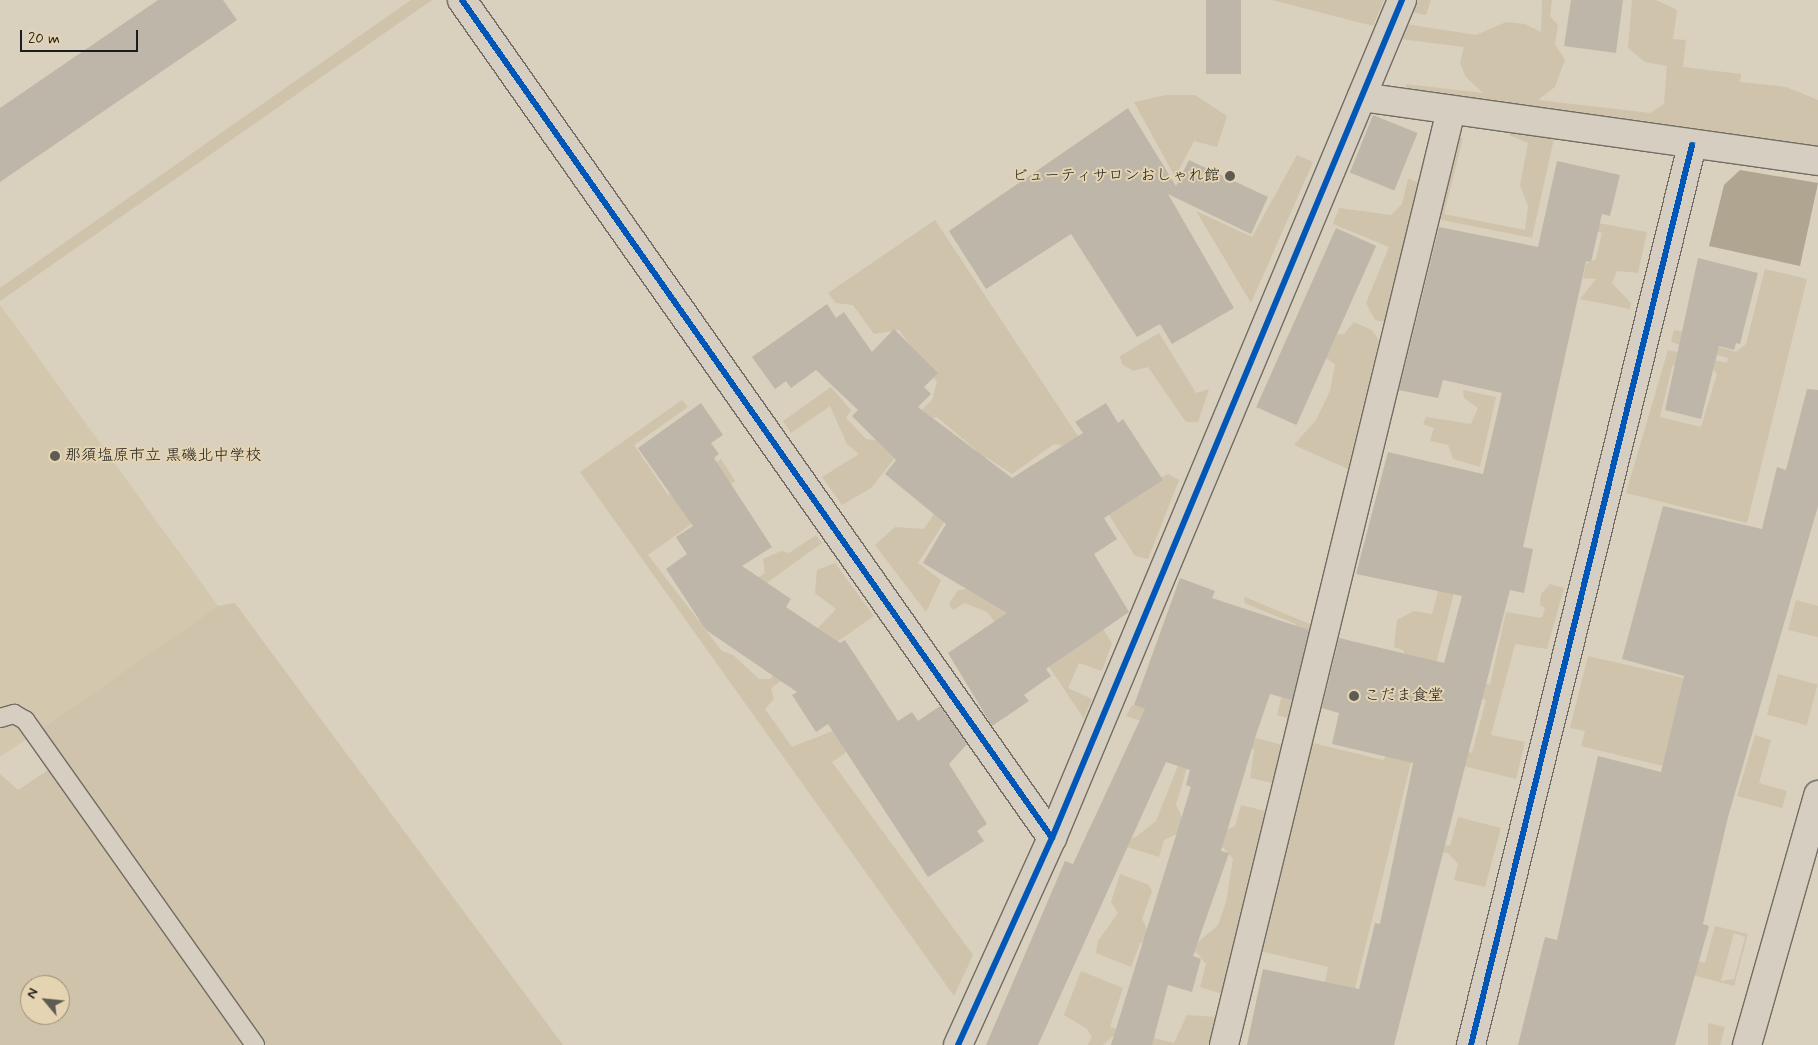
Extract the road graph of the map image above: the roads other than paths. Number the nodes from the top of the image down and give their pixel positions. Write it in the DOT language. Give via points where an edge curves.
graph roads {
  1 [pos="462,0"];
  2 [pos="1402,0"];
  3 [pos="1362,97"];
  4 [pos="1451,110"];
  5 [pos="1692,145"];
  6 [pos="1818,160"];
  7 [pos="0,718"];
  8 [pos="1818,795"];
  9 [pos="1052,838"];
  10 [pos="254,1045"];
  11 [pos="958,1045"];
  12 [pos="1224,1045"];
  13 [pos="1471,1045"];
  14 [pos="1747,1045"];
  1 -- 9 [label="street"];
  2 -- 3 [label="street"];
  3 -- 4 [label="street"];
  3 -- 9 [label="street"];
  4 -- 5 [label="street"];
  4 -- 12 [label="street"];
  5 -- 6 [label="street"];
  5 -- 13 [label="street"];
  7 -- 10 [label="lane" via="14,714 25,720"];
  8 -- 14 [label="street"];
  9 -- 11 [label="street"];
}
